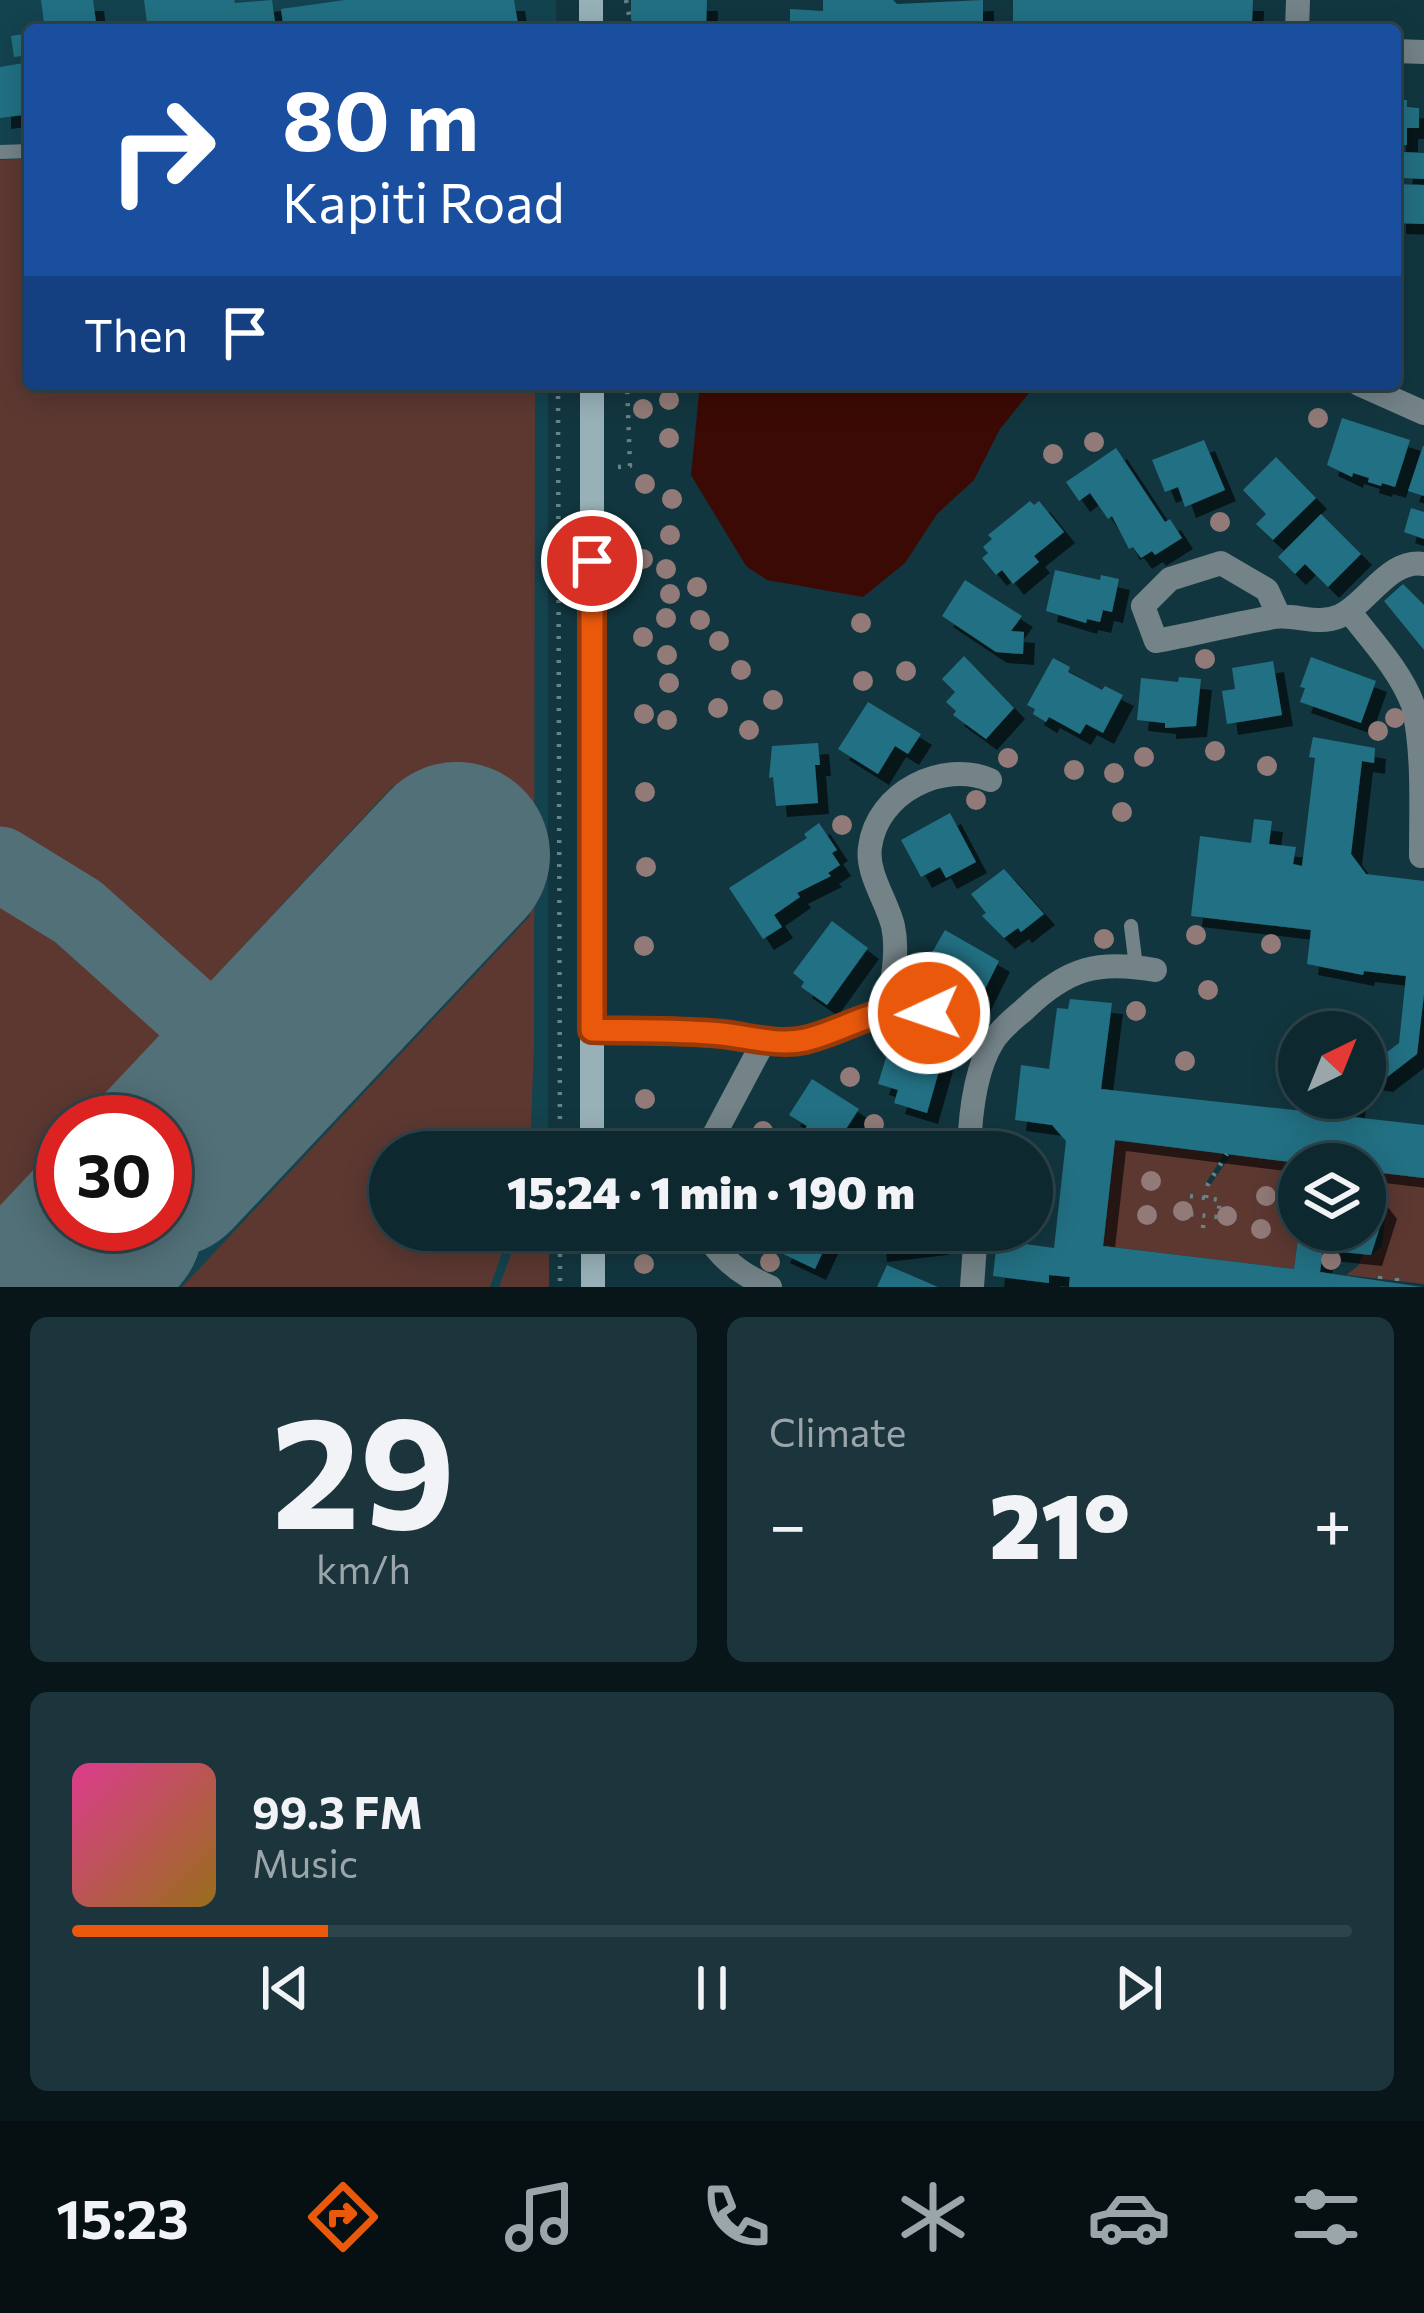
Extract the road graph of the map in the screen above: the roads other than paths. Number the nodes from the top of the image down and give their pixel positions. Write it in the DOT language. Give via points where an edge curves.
graph roads {
  1 [pos="592,390"];
  2 [pos="1372,390"];
  3 [pos="1424,413"];
  4 [pos="1424,564"];
  5 [pos="1349,611"];
  6 [pos="1279,616"];
  7 [pos="990,780"];
  8 [pos="1420,856"];
  9 [pos="1131,926"];
  10 [pos="1145,968"];
  11 [pos="889,1010"];
  12 [pos="592,1030"];
  13 [pos="764,1040"];
  14 [pos="992,1042"];
  15 [pos="592,1131"];
  16 [pos="716,1131"];
  17 [pos="971,1131"];
  18 [pos="592,1251"];
  19 [pos="717,1251"];
  20 [pos="975,1251"];
  21 [pos="593,1287"];
  22 [pos="770,1287"];
  23 [pos="972,1287"];
  1 -- 12 [label="main road"];
  2 -- 3 [label="street"];
  4 -- 5 [label="street" via="1386,577"];
  5 -- 6 [label="street" via="1319,621"];
  5 -- 8 [label="street" via="1402,682 1422,737"];
  6 -- 6 [label="street" via="1156,641 1143,606 1170,579 1221,563 1267,590"];
  7 -- 11 [label="street" via="966,772 930,778 896,800 874,831 870,862 895,945"];
  9 -- 10 [label="lane"];
  10 -- 14 [label="street" via="1066,975"];
  11 -- 13 [label="street" via="806,1040"];
  11 -- 14 [label="street" via="929,1013"];
  12 -- 13 [label="street"];
  12 -- 15 [label="main road"];
  13 -- 16 [label="street"];
  14 -- 17 [label="street"];
  18 -- 21 [label="main road"];
  19 -- 22 [label="street"];
  20 -- 23 [label="street"];
}
